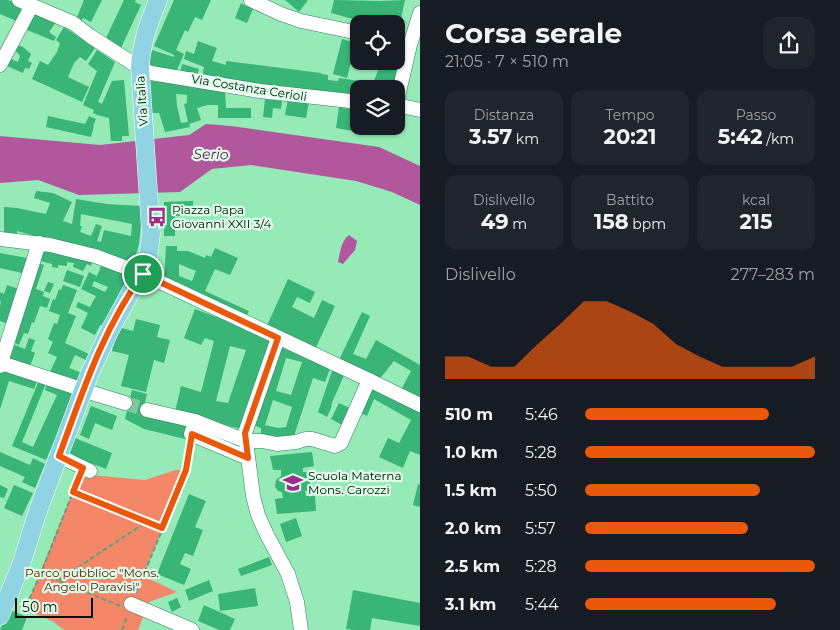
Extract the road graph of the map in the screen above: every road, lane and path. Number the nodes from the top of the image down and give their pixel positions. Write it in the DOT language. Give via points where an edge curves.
graph roads {
  1 [pos="158,0"];
  2 [pos="251,0"];
  3 [pos="25,3"];
  4 [pos="420,13"];
  5 [pos="350,31"];
  6 [pos="405,39"];
  7 [pos="0,65"];
  8 [pos="140,68"];
  9 [pos="350,101"];
  10 [pos="405,108"];
  11 [pos="420,110"];
  12 [pos="0,239"];
  13 [pos="39,243"];
  14 [pos="143,274"];
  15 [pos="278,338"];
  16 [pos="0,364"];
  17 [pos="369,380"];
  18 [pos="88,392"];
  19 [pos="125,403"];
  20 [pos="420,405"];
  21 [pos="147,410"];
  22 [pos="193,428"];
  23 [pos="246,441"];
  24 [pos="59,456"];
  25 [pos="248,458"];
  26 [pos="87,470"];
  27 [pos="73,492"];
  28 [pos="38,511"];
  29 [pos="146,522"];
  30 [pos="162,528"];
  31 [pos="30,569"];
  32 [pos="40,573"];
  33 [pos="58,580"];
  34 [pos="0,594"];
  35 [pos="16,604"];
  36 [pos="130,607"];
  37 [pos="0,616"];
  38 [pos="122,630"];
  39 [pos="192,630"];
  40 [pos="301,630"];
  1 -- 8 [label="main road, Via Italia" via="142,43"];
  2 -- 5 [label="street" via="281,14"];
  3 -- 7 [label="street"];
  3 -- 8 [label="street, Via Costanza Cerioli" via="73,23"];
  4 -- 6 [label="street"];
  8 -- 9 [label="street, Via Costanza Cerioli" via="151,73 260,91"];
  8 -- 14 [label="main road, Via Italia" via="151,234"];
  10 -- 11 [label="street"];
  12 -- 13 [label="street"];
  13 -- 14 [label="street" via="95,256"];
  13 -- 16 [label="street"];
  14 -- 15 [label="street"];
  14 -- 18 [label="main road, Via Italia" via="110,330"];
  15 -- 17 [label="street"];
  15 -- 23 [label="street" via="245,433"];
  16 -- 18 [label="street"];
  17 -- 20 [label="street"];
  17 -- 23 [label="street" via="341,443 335,446 306,439 277,444"];
  18 -- 19 [label="street"];
  18 -- 24 [label="main road, Via Italia"];
  21 -- 22 [label="street"];
  22 -- 23 [label="street"];
  22 -- 25 [label="street"];
  22 -- 30 [label="path" via="186,470"];
  23 -- 25 [label="street"];
  24 -- 26 [label="street"];
  24 -- 28 [label="main road, Via Italia"];
  25 -- 40 [label="street" via="258,514 288,574"];
  26 -- 27 [label="path"];
  27 -- 29 [label="path"];
  27 -- 32 [label="path"];
  28 -- 34 [label="main road"];
  28 -- 37 [label="main road"];
  29 -- 30 [label="path"];
  29 -- 33 [label="path"];
  30 -- 36 [label="path"];
  31 -- 32 [label="path"];
  32 -- 33 [label="path"];
  32 -- 35 [label="path" via="26,607"];
  33 -- 36 [label="path"];
  36 -- 38 [label="path"];
  36 -- 39 [label="street"];
}
